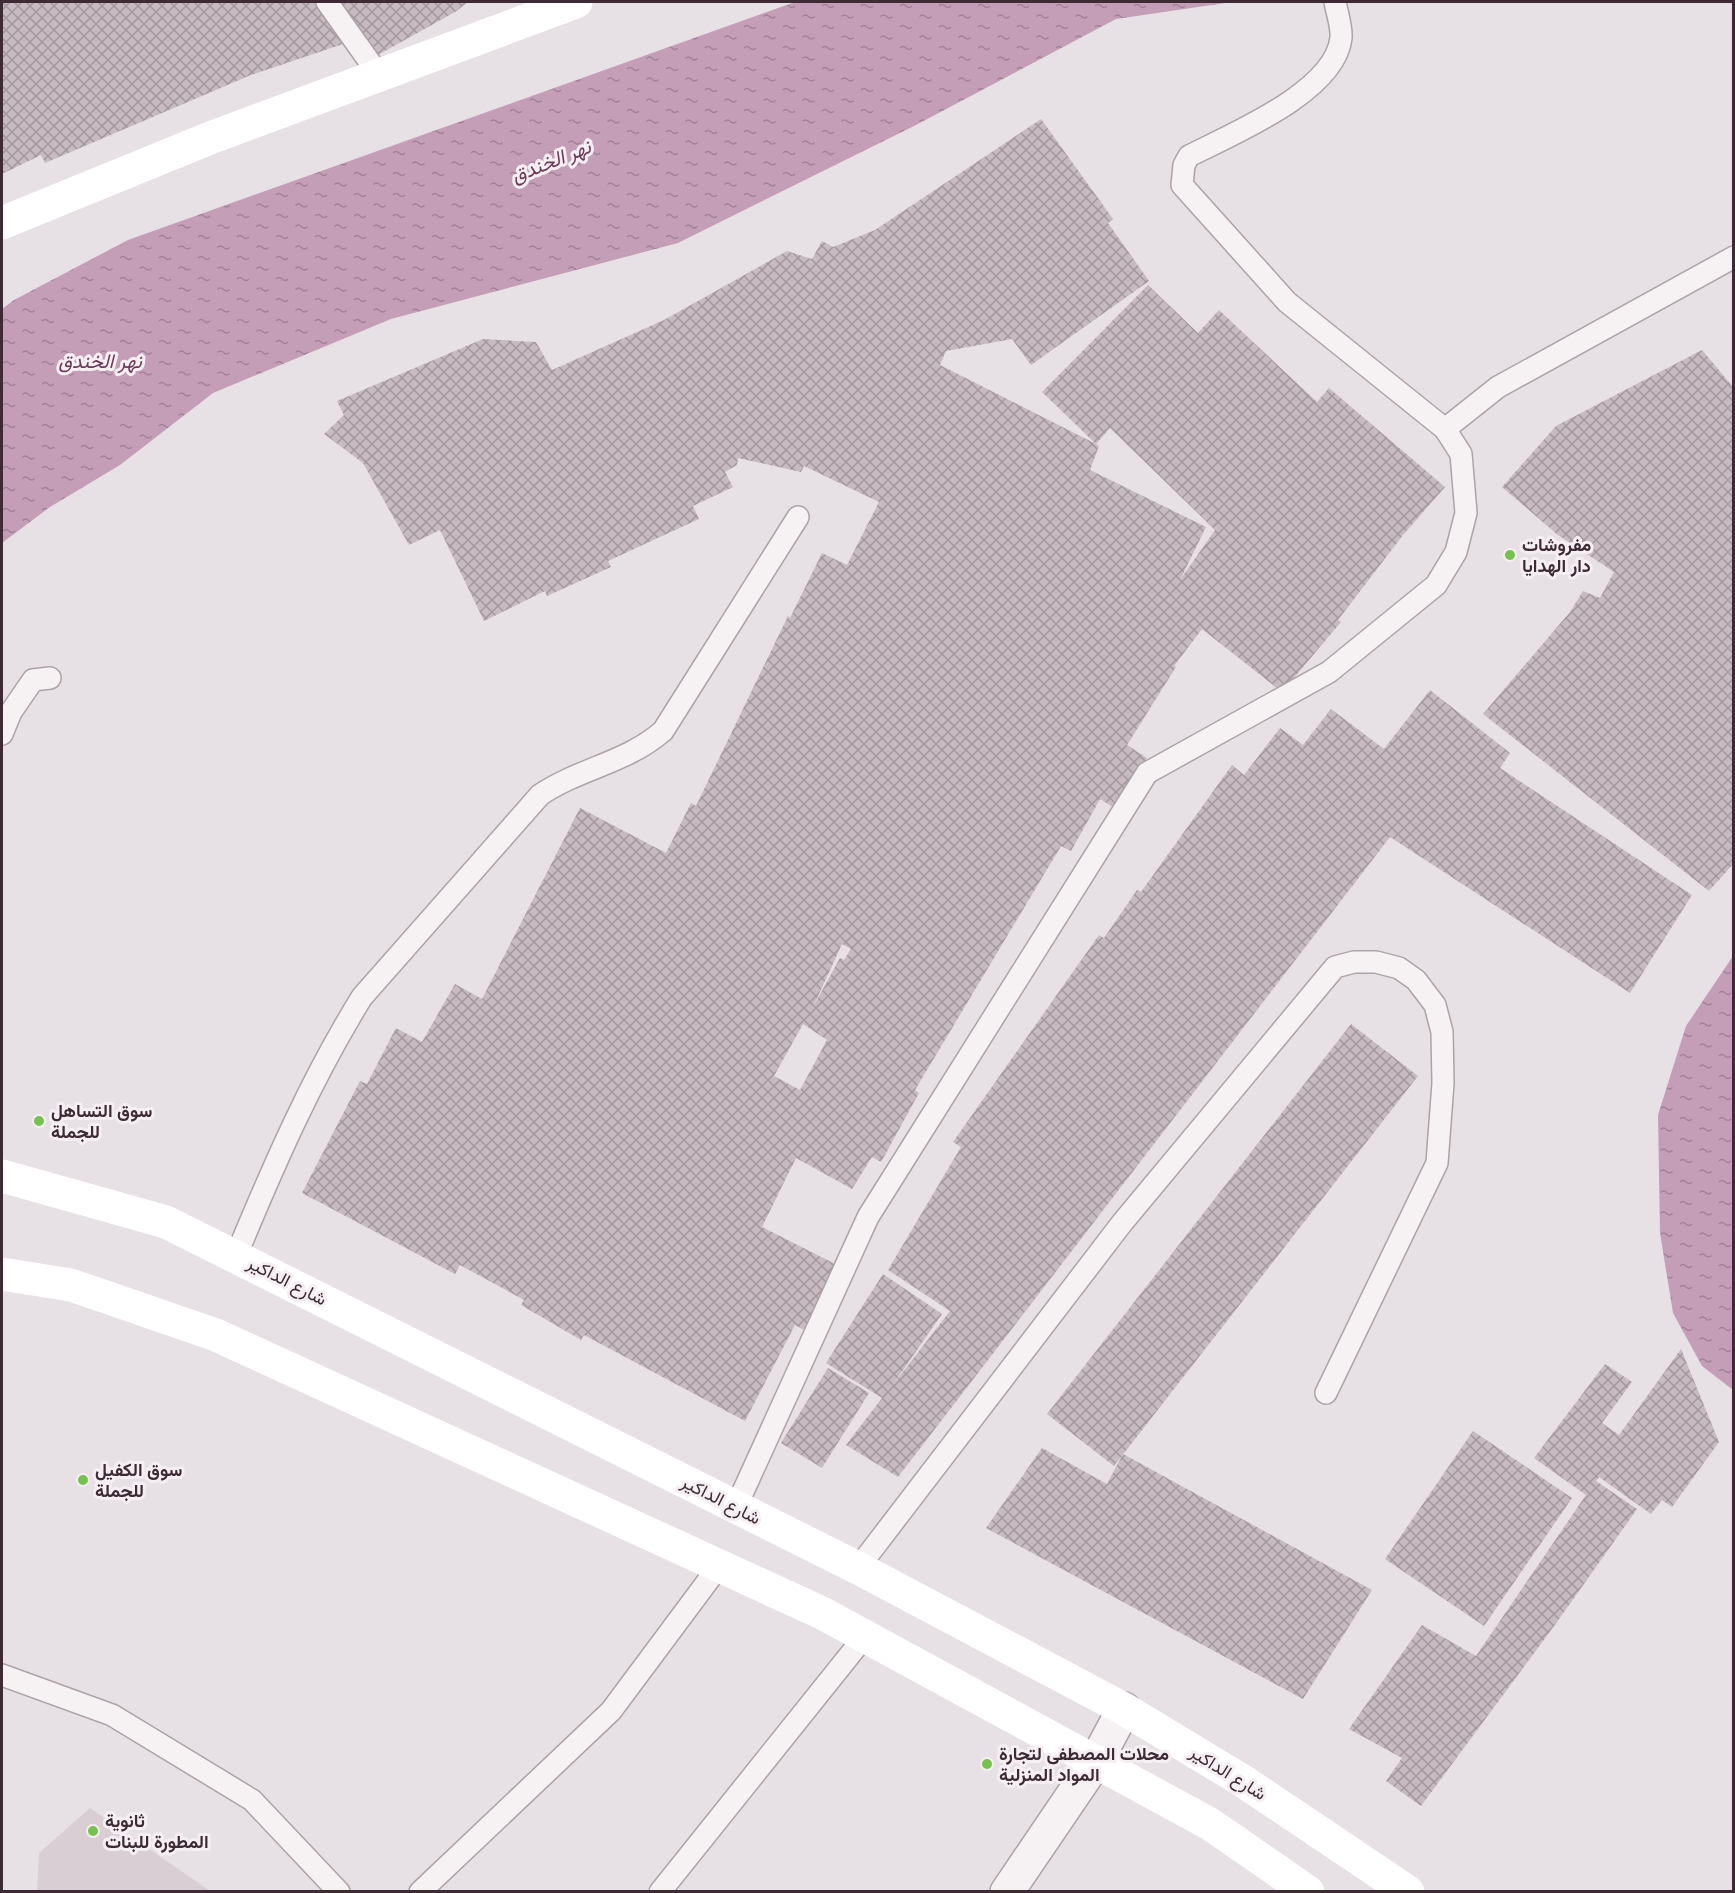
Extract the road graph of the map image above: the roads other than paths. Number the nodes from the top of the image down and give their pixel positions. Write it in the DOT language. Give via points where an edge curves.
graph roads {
  1 [pos="327,2"];
  2 [pos="576,2"];
  3 [pos="1335,2"];
  4 [pos="379,75"];
  5 [pos="2,223"];
  6 [pos="1734,257"];
  7 [pos="1445,429"];
  8 [pos="798,517"];
  9 [pos="50,678"];
  10 [pos="2,734"];
  11 [pos="2,1176"];
  12 [pos="236,1256"];
  13 [pos="2,1274"];
  14 [pos="1326,1393"];
  15 [pos="736,1507"];
  16 [pos="719,1566"];
  17 [pos="858,1568"];
  18 [pos="865,1636"];
  19 [pos="2,1675"];
  20 [pos="1124,1709"];
  21 [pos="1096,1761"];
  22 [pos="339,1892"];
  23 [pos="420,1892"];
  24 [pos="660,1892"];
  25 [pos="1007,1892"];
  26 [pos="1308,1892"];
  27 [pos="1408,1892"];
  1 -- 4 [label="lane"];
  2 -- 4 [label="main road"];
  3 -- 7 [label="lane" via="1341,36 1336,54 1324,70 1281,110 1189,156 1182,185 1287,302"];
  4 -- 5 [label="main road"];
  6 -- 7 [label="lane" via="1498,387"];
  7 -- 15 [label="lane" via="1461,454 1466,513 1456,552 1436,585 1329,672 1148,772 868,1217"];
  8 -- 12 [label="lane" via="663,731 629,755 573,776 540,795 362,998 284,1141"];
  9 -- 10 [label="lane" via="33,680 11,712"];
  11 -- 12 [label="main road, شارع الداكير" via="166,1222"];
  12 -- 15 [label="main road, شارع الداكير"];
  13 -- 16 [label="main road" via="71,1285 216,1335"];
  14 -- 17 [label="lane" via="1437,1163 1443,1055 1435,1005 1416,980 1399,968 1376,962 1335,967 1122,1223"];
  15 -- 17 [label="main road, شارع الداكير"];
  16 -- 18 [label="main road"];
  16 -- 23 [label="lane" via="611,1711"];
  17 -- 20 [label="main road, شارع الداكير"];
  18 -- 21 [label="main road"];
  18 -- 24 [label="lane"];
  19 -- 22 [label="lane" via="112,1714 252,1800"];
  20 -- 21 [label="street"];
  20 -- 27 [label="main road, شارع الداكير" via="1243,1781"];
  21 -- 25 [label="street"];
  21 -- 26 [label="main road" via="1210,1824"];
}
